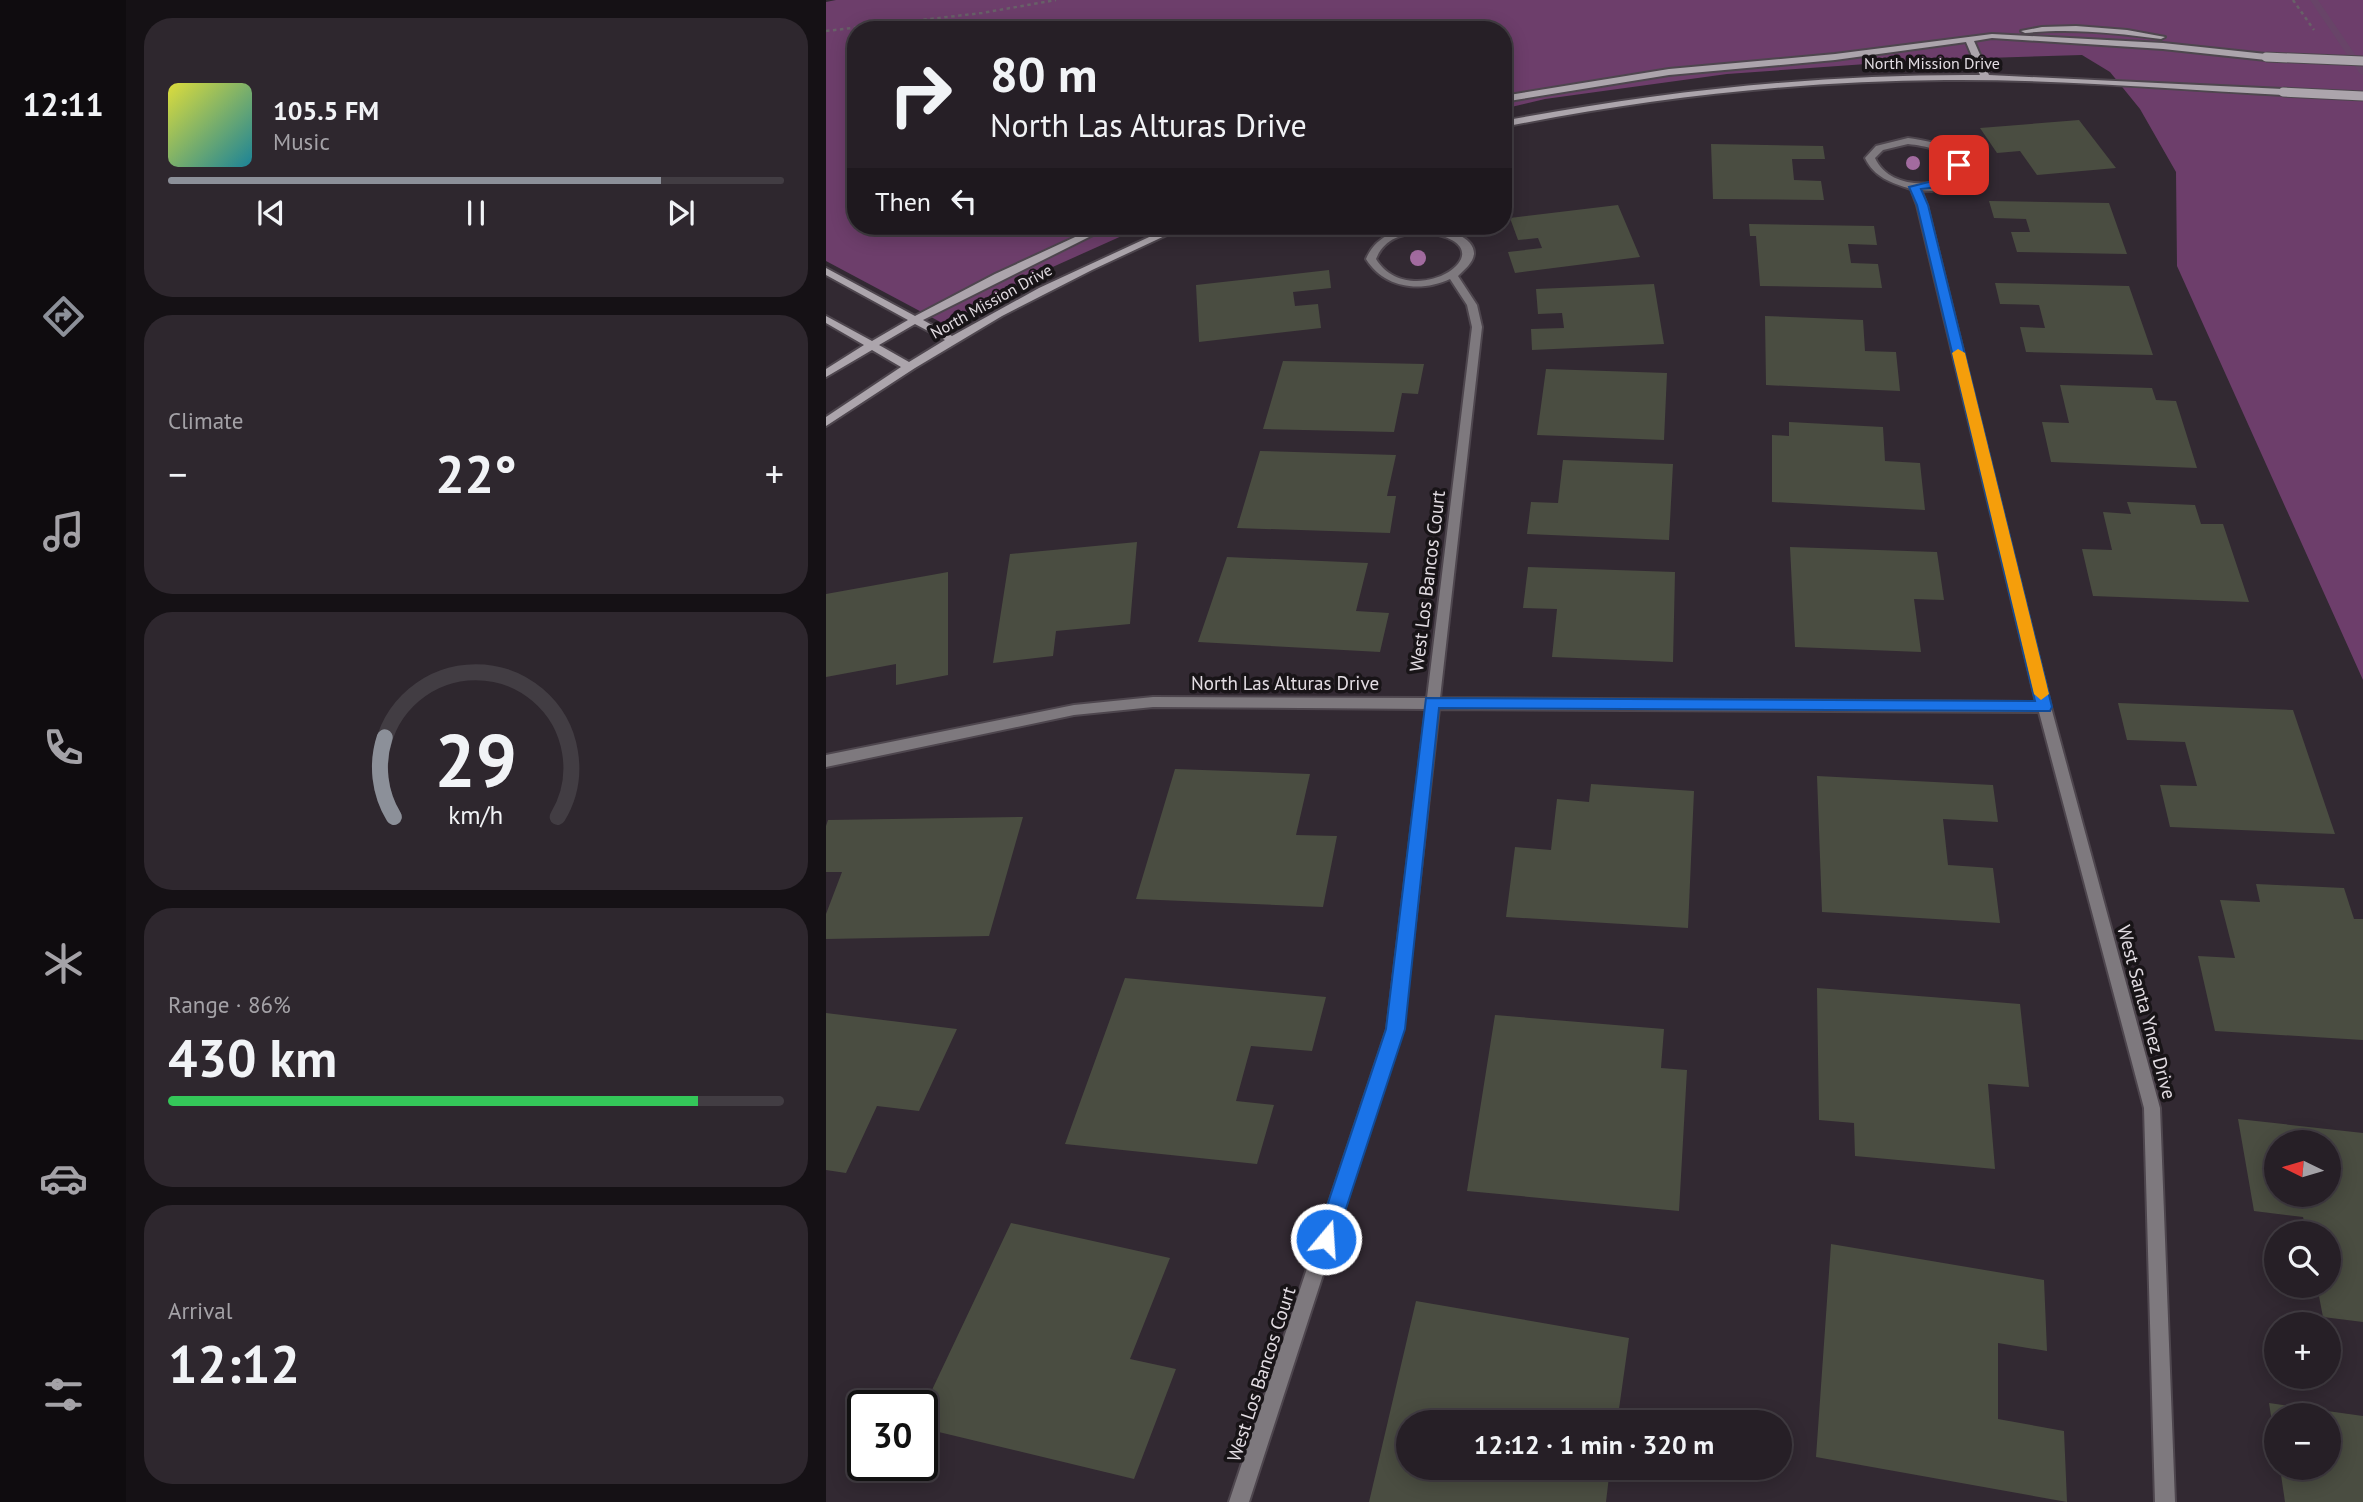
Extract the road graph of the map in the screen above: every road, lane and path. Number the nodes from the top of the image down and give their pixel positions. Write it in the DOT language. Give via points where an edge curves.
graph roads {
  1 [pos="1056,0"];
  2 [pos="913,21"];
  3 [pos="847,29"];
  4 [pos="826,31"];
  5 [pos="1969,39"];
  6 [pos="2363,61"];
  7 [pos="1986,78"];
  8 [pos="2363,96"];
  9 [pos="1512,97"];
  10 [pos="1512,122"];
  11 [pos="1915,187"];
  12 [pos="1087,235"];
  13 [pos="1161,235"];
  14 [pos="1394,235"];
  15 [pos="1450,235"];
  16 [pos="826,271"];
  17 [pos="1452,275"];
  18 [pos="914,319"];
  19 [pos="826,320"];
  20 [pos="952,340"];
  21 [pos="870,344"];
  22 [pos="908,366"];
  23 [pos="826,374"];
  24 [pos="826,422"];
  25 [pos="1432,702"];
  26 [pos="2044,707"];
  27 [pos="826,761"];
  28 [pos="1239,1502"];
  29 [pos="2165,1502"];
  1 -- 2 [label="path"];
  3 -- 4 [label="path"];
  5 -- 6 [label="street, North Mission Drive, bridge" via="1992,36"];
  5 -- 7 [label="street"];
  5 -- 9 [label="street, North Mission Drive" via="1835,57 1714,66"];
  7 -- 8 [label="street, North Mission Drive, bridge"];
  7 -- 10 [label="street, North Mission Drive" via="1835,80 1726,88"];
  11 -- 11 [label="street" via="1952,179 1958,172 1955,158 1922,142 1894,143 1874,152 1872,166 1878,174"];
  11 -- 26 [label="street, West Santa Ynez Drive"];
  12 -- 18 [label="street, North Mission Drive"];
  13 -- 20 [label="street, North Mission Drive" via="1068,277"];
  14 -- 17 [label="street" via="1380,242 1371,259 1382,274 1408,283"];
  15 -- 17 [label="street" via="1468,248 1463,267"];
  16 -- 18 [label="street"];
  17 -- 25 [label="street, West Los Bancos Court" via="1472,305 1477,327"];
  18 -- 20 [label="street"];
  18 -- 21 [label="street, North Mission Drive"];
  19 -- 21 [label="street"];
  20 -- 22 [label="street, North Mission Drive"];
  21 -- 22 [label="street"];
  21 -- 23 [label="street, North Mission Drive"];
  22 -- 24 [label="street, North Mission Drive"];
  25 -- 26 [label="street, North Las Alturas Drive"];
  25 -- 27 [label="street, North Las Alturas Drive" via="1153,702 1074,710"];
  25 -- 28 [label="street, West Los Bancos Court" via="1395,1029"];
  26 -- 29 [label="street, West Santa Ynez Drive" via="2152,1108"];
}
